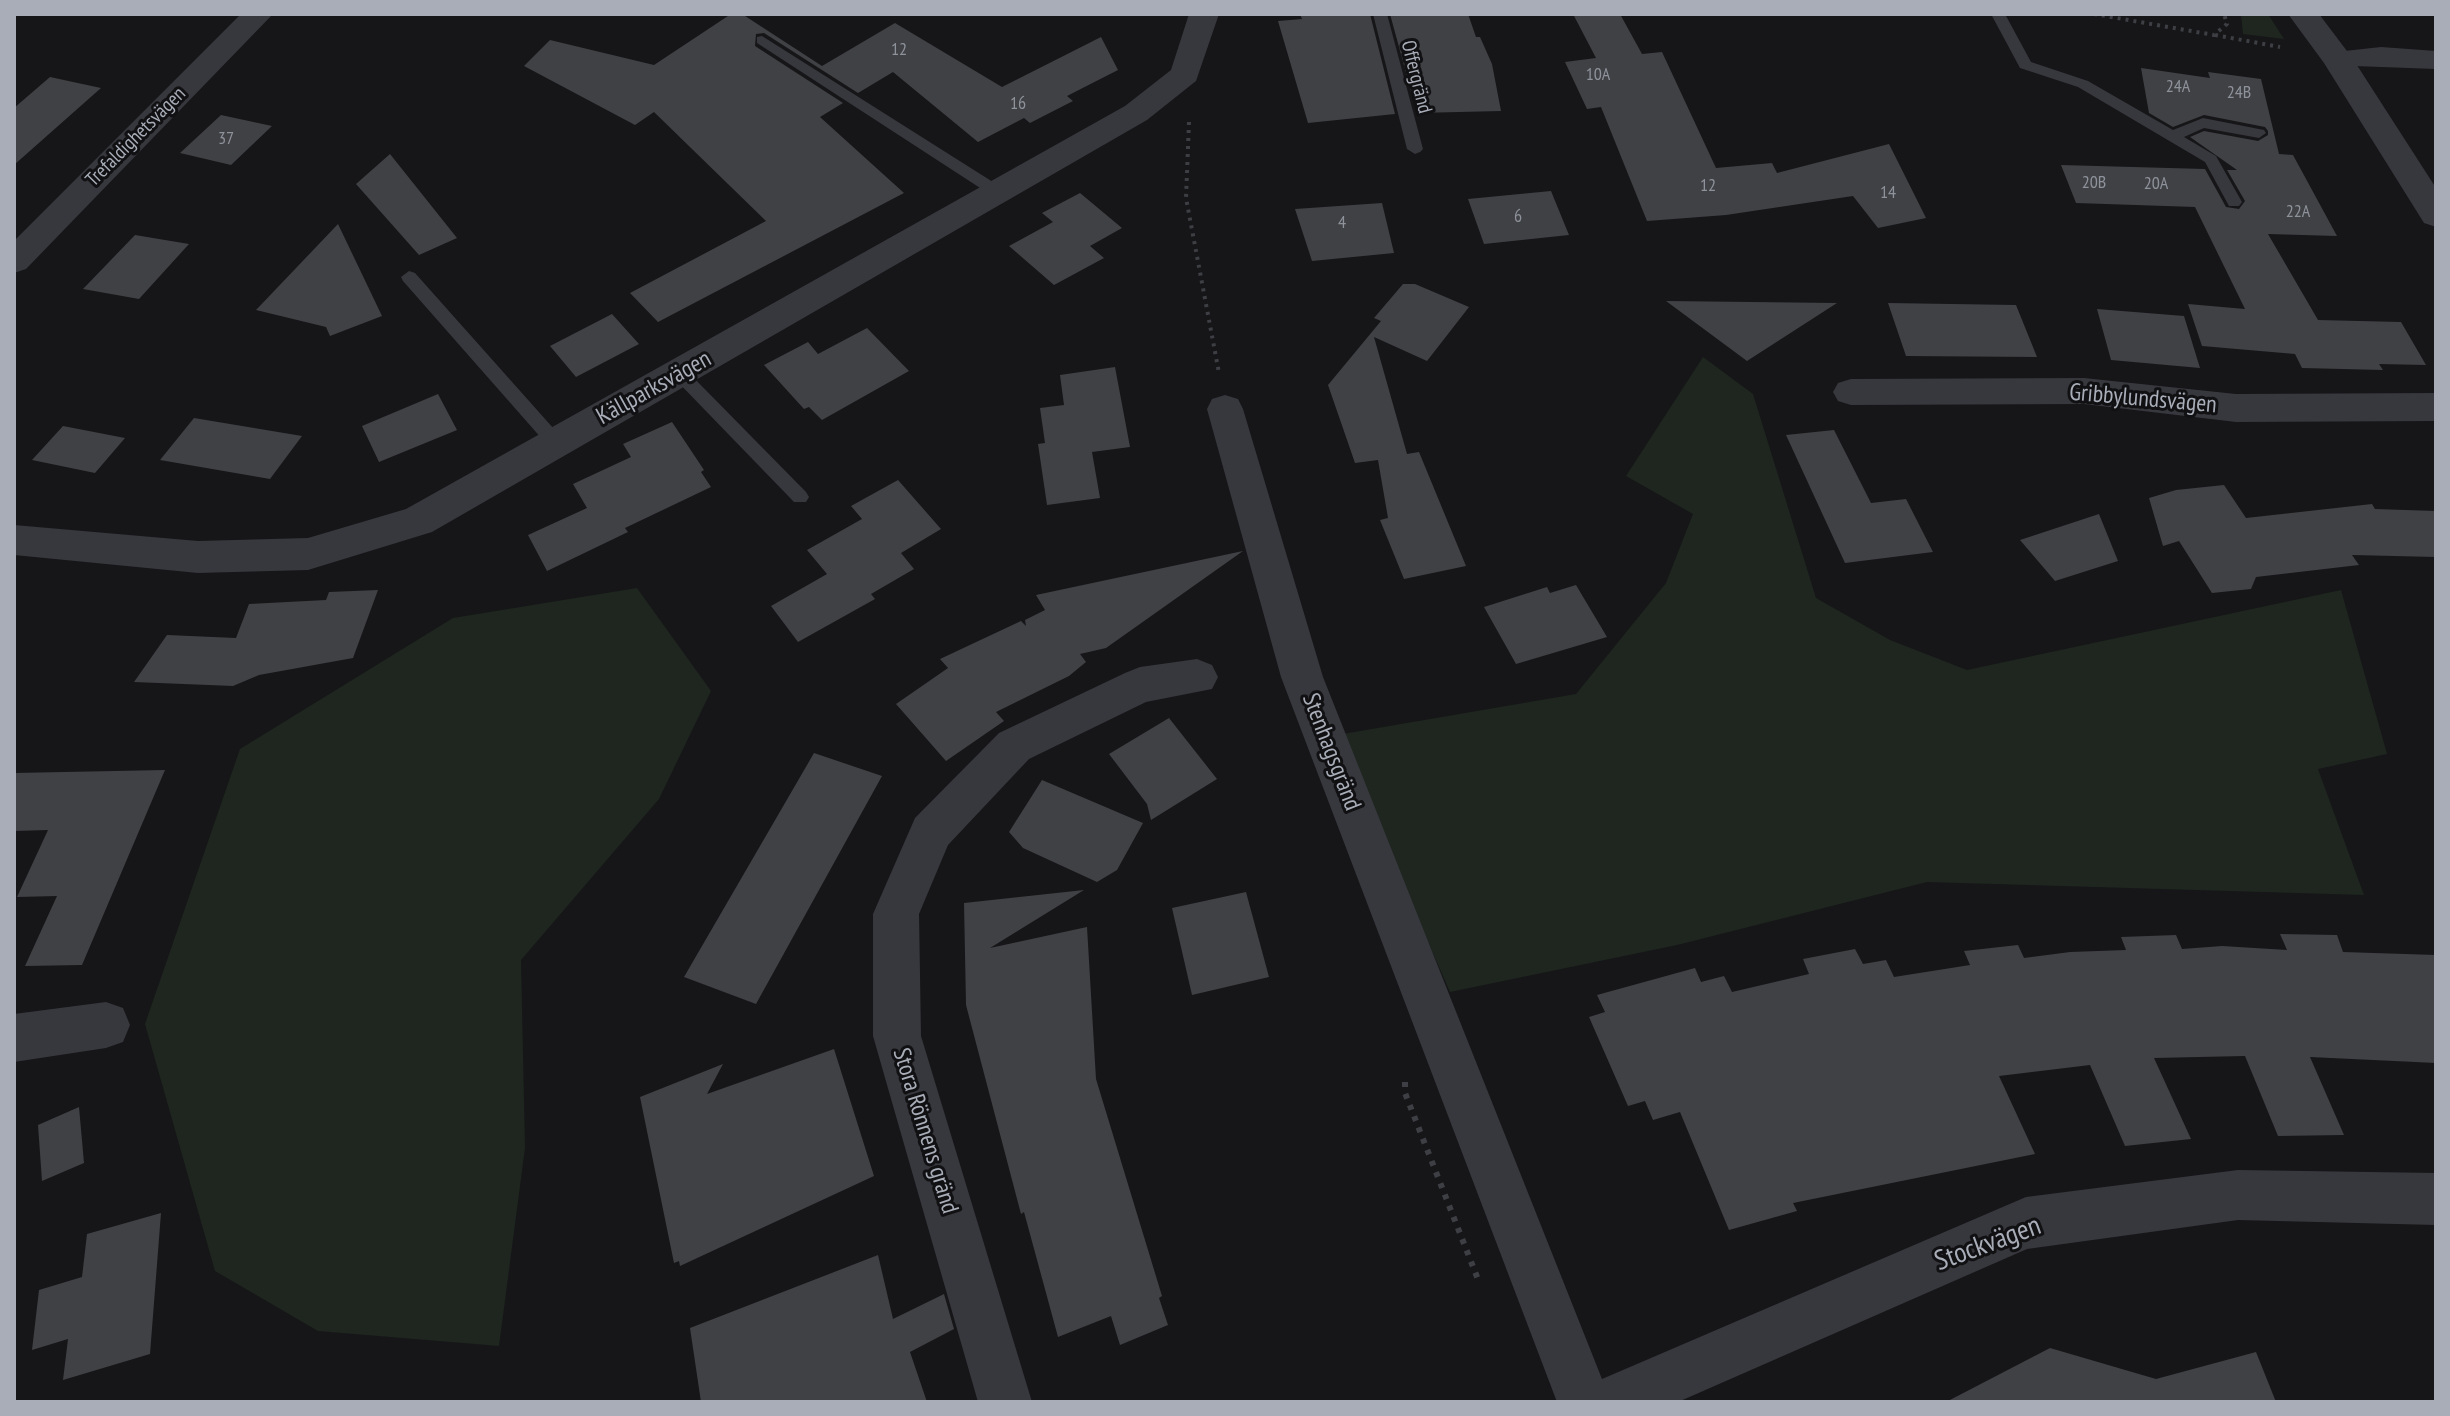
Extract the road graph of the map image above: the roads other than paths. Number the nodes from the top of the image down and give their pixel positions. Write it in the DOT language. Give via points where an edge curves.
graph roads {
  1 [pos="258,14"];
  2 [pos="1204,14"];
  3 [pos="1380,14"];
  4 [pos="1998,14"];
  5 [pos="2303,14"];
  6 [pos="762,40"];
  7 [pos="2337,59"];
  8 [pos="2436,60"];
  9 [pos="2259,133"];
  10 [pos="2172,136"];
  11 [pos="1415,149"];
  12 [pos="999,193"];
  13 [pos="2234,202"];
  14 [pos="2436,215"];
  15 [pos="14,261"];
  16 [pos="409,277"];
  17 [pos="679,373"];
  18 [pos="1851,392"];
  19 [pos="2436,407"];
  20 [pos="1225,409"];
  21 [pos="556,443"];
  22 [pos="800,497"];
  23 [pos="14,540"];
  24 [pos="1197,677"];
  25 [pos="106,1025"];
  26 [pos="14,1038"];
  27 [pos="2436,1199"];
  28 [pos="1005,1402"];
  29 [pos="1584,1402"];
  30 [pos="1614,1402"];
  1 -- 15 [label="street, Trefaldighetsvägen"];
  2 -- 12 [label="street, Källparksvägen" via="1185,74 1136,113"];
  3 -- 11 [label="lane, Offergränd"];
  4 -- 10 [label="lane" via="2025,65 2083,84"];
  5 -- 7 [label="street"];
  6 -- 12 [label="lane"];
  7 -- 8 [label="street"];
  7 -- 14 [label="street"];
  9 -- 10 [label="lane" via="2203,123"];
  10 -- 13 [label="lane" via="2211,159"];
  12 -- 17 [label="street, Källparksvägen"];
  16 -- 21 [label="lane"];
  17 -- 21 [label="street, Källparksvägen"];
  17 -- 22 [label="lane"];
  18 -- 19 [label="street, Gribbylundsvägen" via="2084,391 2236,408"];
  20 -- 29 [label="street, Stenhagsgränd" via="1302,677"];
  21 -- 23 [label="street, Källparksvägen" via="418,521 308,554 198,557"];
  24 -- 28 [label="street, Stora Rönnens gränd" via="1140,685 1014,746 931,832 896,914 897,1036"];
  25 -- 26 [label="street"];
  27 -- 30 [label="street, Stockvägen" via="2238,1195 2026,1223"];
}
